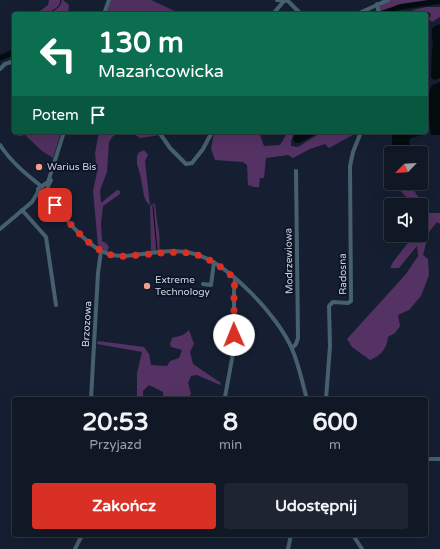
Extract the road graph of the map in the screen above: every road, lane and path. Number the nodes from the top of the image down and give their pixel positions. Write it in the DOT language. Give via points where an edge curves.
graph roads {
  1 [pos="109,0"];
  2 [pos="277,0"];
  3 [pos="388,0"];
  4 [pos="287,1"];
  5 [pos="377,4"];
  6 [pos="105,12"];
  7 [pos="275,12"];
  8 [pos="299,12"];
  9 [pos="361,12"];
  10 [pos="379,12"];
  11 [pos="12,62"];
  12 [pos="0,69"];
  13 [pos="63,134"];
  14 [pos="160,134"];
  15 [pos="211,134"];
  16 [pos="359,134"];
  17 [pos="0,145"];
  18 [pos="296,171"];
  19 [pos="52,173"];
  20 [pos="41,191"];
  21 [pos="48,191"];
  22 [pos="55,205"];
  23 [pos="22,210"];
  24 [pos="0,229"];
  25 [pos="101,251"];
  26 [pos="214,262"];
  27 [pos="235,279"];
  28 [pos="203,284"];
  29 [pos="56,305"];
  30 [pos="292,348"];
  31 [pos="91,397"];
  32 [pos="225,397"];
  33 [pos="305,397"];
  34 [pos="326,397"];
  35 [pos="428,459"];
  36 [pos="440,459"];
  37 [pos="81,537"];
  38 [pos="291,537"];
  39 [pos="354,537"];
  40 [pos="75,549"];
  41 [pos="288,549"];
  42 [pos="362,549"];
  1 -- 6 [label="street"];
  2 -- 4 [label="street"];
  3 -- 5 [label="street"];
  4 -- 7 [label="street"];
  4 -- 8 [label="street"];
  5 -- 9 [label="street"];
  5 -- 10 [label="street"];
  11 -- 12 [label="street"];
  13 -- 19 [label="street"];
  14 -- 15 [label="street" via="186,164 192,163"];
  16 -- 34 [label="street, Radosna" via="350,166 351,301 333,302 329,306"];
  17 -- 20 [label="street"];
  18 -- 30 [label="street, Modrzewiowa" via="298,338"];
  19 -- 20 [label="street"];
  19 -- 21 [label="street"];
  20 -- 21 [label="street"];
  20 -- 21 [label="street"];
  20 -- 22 [label="street"];
  20 -- 23 [label="street"];
  21 -- 22 [label="street"];
  22 -- 25 [label="street" via="75,229"];
  23 -- 24 [label="street"];
  23 -- 29 [label="street" via="46,237"];
  25 -- 26 [label="street" via="118,256 191,252"];
  25 -- 31 [label="street, Brzozowa"];
  26 -- 27 [label="street"];
  26 -- 28 [label="street" via="211,284"];
  27 -- 30 [label="street" via="268,311"];
  27 -- 32 [label="street" via="234,348"];
  30 -- 33 [label="street"];
  35 -- 36 [label="street"];
  37 -- 40 [label="street"];
  38 -- 41 [label="street"];
  39 -- 42 [label="street"];
}
